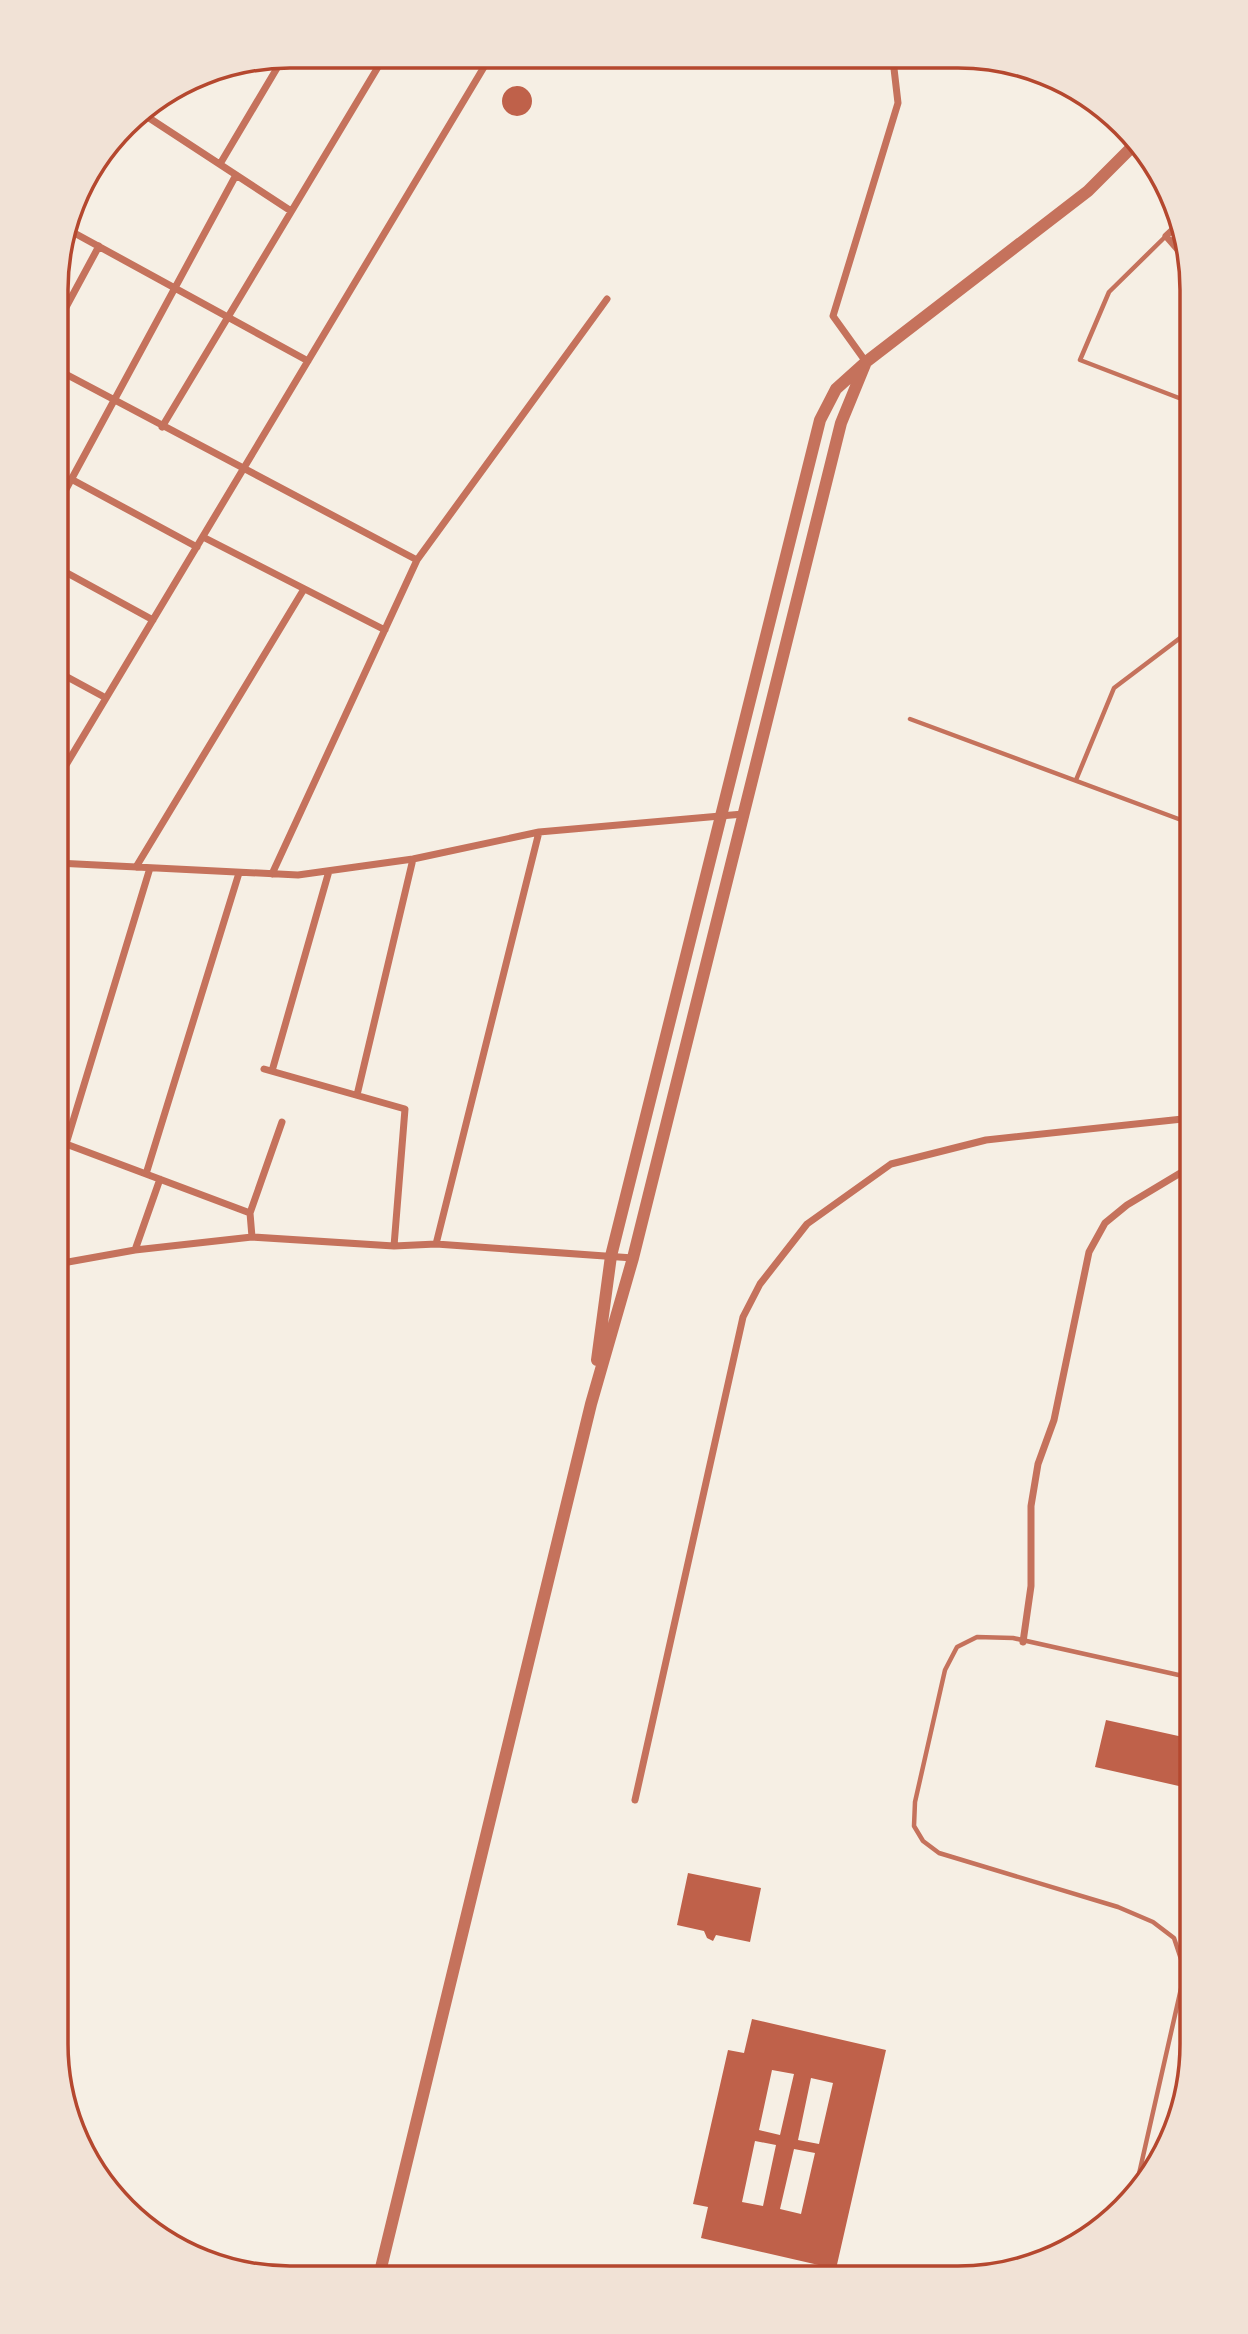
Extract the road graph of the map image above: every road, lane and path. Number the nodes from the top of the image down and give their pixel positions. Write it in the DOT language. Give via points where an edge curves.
graph roads {
  1 [pos="894,68"];
  2 [pos="276,69"];
  3 [pos="377,69"];
  4 [pos="483,69"];
  5 [pos="150,118"];
  6 [pos="1129,150"];
  7 [pos="220,164"];
  8 [pos="236,175"];
  9 [pos="291,211"];
  10 [pos="1171,231"];
  11 [pos="76,234"];
  12 [pos="1166,236"];
  13 [pos="99,246"];
  14 [pos="1175,246"];
  15 [pos="175,288"];
  16 [pos="607,299"];
  17 [pos="68,303"];
  18 [pos="228,317"];
  19 [pos="308,361"];
  20 [pos="866,362"];
  21 [pos="68,376"];
  22 [pos="1180,398"];
  23 [pos="114,401"];
  24 [pos="162,427"];
  25 [pos="243,470"];
  26 [pos="71,479"];
  27 [pos="68,485"];
  28 [pos="203,537"];
  29 [pos="197,547"];
  30 [pos="417,560"];
  31 [pos="68,573"];
  32 [pos="303,589"];
  33 [pos="153,620"];
  34 [pos="385,630"];
  35 [pos="1180,638"];
  36 [pos="68,677"];
  37 [pos="106,698"];
  38 [pos="910,719"];
  39 [pos="68,762"];
  40 [pos="1076,780"];
  41 [pos="743,814"];
  42 [pos="721,817"];
  43 [pos="1180,819"];
  44 [pos="539,832"];
  45 [pos="413,859"];
  46 [pos="68,864"];
  47 [pos="136,867"];
  48 [pos="150,868"];
  49 [pos="329,871"];
  50 [pos="239,873"];
  51 [pos="271,874"];
  52 [pos="357,1095"];
  53 [pos="1180,1119"];
  54 [pos="282,1122"];
  55 [pos="68,1137"];
  56 [pos="68,1145"];
  57 [pos="1180,1173"];
  58 [pos="146,1174"];
  59 [pos="160,1179"];
  60 [pos="250,1213"];
  61 [pos="252,1237"];
  62 [pos="436,1244"];
  63 [pos="394,1246"];
  64 [pos="135,1250"];
  65 [pos="611,1256"];
  66 [pos="632,1258"];
  67 [pos="68,1262"];
  68 [pos="591,1404"];
  69 [pos="1023,1642"];
  70 [pos="1179,1675"];
  71 [pos="635,1800"];
  72 [pos="1179,1953"];
  73 [pos="1179,1997"];
  74 [pos="1138,2172"];
  75 [pos="381,2266"];
  1 -- 20 [label="street" via="898,103 833,316"];
  2 -- 7 [label="street"];
  3 -- 9 [label="street"];
  4 -- 19 [label="street"];
  5 -- 7 [label="street"];
  6 -- 20 [label="street" via="1088,191"];
  7 -- 8 [label="street"];
  8 -- 9 [label="street"];
  8 -- 15 [label="street"];
  9 -- 18 [label="street"];
  10 -- 12 [label="street"];
  11 -- 13 [label="street"];
  12 -- 14 [label="street"];
  12 -- 22 [label="lane" via="1109,292 1080,360"];
  13 -- 15 [label="street"];
  13 -- 17 [label="street"];
  15 -- 18 [label="street"];
  15 -- 23 [label="street"];
  16 -- 30 [label="street"];
  18 -- 19 [label="street"];
  18 -- 24 [label="street"];
  19 -- 25 [label="street"];
  20 -- 41 [label="street" via="841,423"];
  20 -- 42 [label="street" via="836,389 820,420"];
  21 -- 23 [label="street"];
  23 -- 24 [label="street"];
  23 -- 26 [label="street"];
  24 -- 25 [label="street"];
  25 -- 28 [label="street"];
  25 -- 30 [label="street"];
  26 -- 27 [label="street"];
  26 -- 29 [label="street"];
  28 -- 29 [label="street"];
  28 -- 32 [label="street"];
  29 -- 33 [label="street"];
  30 -- 34 [label="street"];
  31 -- 33 [label="street"];
  32 -- 34 [label="street"];
  32 -- 47 [label="street"];
  33 -- 37 [label="street"];
  34 -- 51 [label="street"];
  35 -- 40 [label="lane" via="1114,688"];
  36 -- 37 [label="street"];
  37 -- 39 [label="street"];
  38 -- 40 [label="lane"];
  40 -- 43 [label="lane"];
  41 -- 42 [label="street"];
  41 -- 66 [label="street"];
  42 -- 44 [label="street"];
  42 -- 65 [label="street"];
  44 -- 45 [label="street"];
  44 -- 62 [label="street"];
  45 -- 49 [label="street"];
  45 -- 52 [label="street"];
  46 -- 47 [label="street"];
  47 -- 48 [label="street"];
  48 -- 50 [label="street"];
  48 -- 55 [label="street"];
  49 -- 51 [label="street"];
  49 -- 52 [label="street" via="268,1070"];
  50 -- 51 [label="street"];
  50 -- 58 [label="street"];
  52 -- 63 [label="street" via="405,1109"];
  53 -- 71 [label="street" via="986,1140 891,1164 807,1224 760,1284 743,1317"];
  54 -- 60 [label="street"];
  56 -- 58 [label="street"];
  57 -- 69 [label="street" via="1105,1223 1089,1251 1054,1420 1038,1464"];
  58 -- 59 [label="street"];
  59 -- 60 [label="street"];
  59 -- 64 [label="street"];
  60 -- 61 [label="street"];
  61 -- 63 [label="street"];
  61 -- 64 [label="street"];
  62 -- 63 [label="street"];
  62 -- 65 [label="street"];
  64 -- 67 [label="street"];
  65 -- 66 [label="street"];
  65 -- 68 [label="street"];
  66 -- 68 [label="street"];
  68 -- 75 [label="street"];
  69 -- 70 [label="lane"];
  69 -- 72 [label="lane" via="977,1637 957,1647 945,1671 915,1802 914,1826 923,1841 939,1853 1118,1907 1153,1922 1174,1938"];
  73 -- 74 [label="lane"];
}
